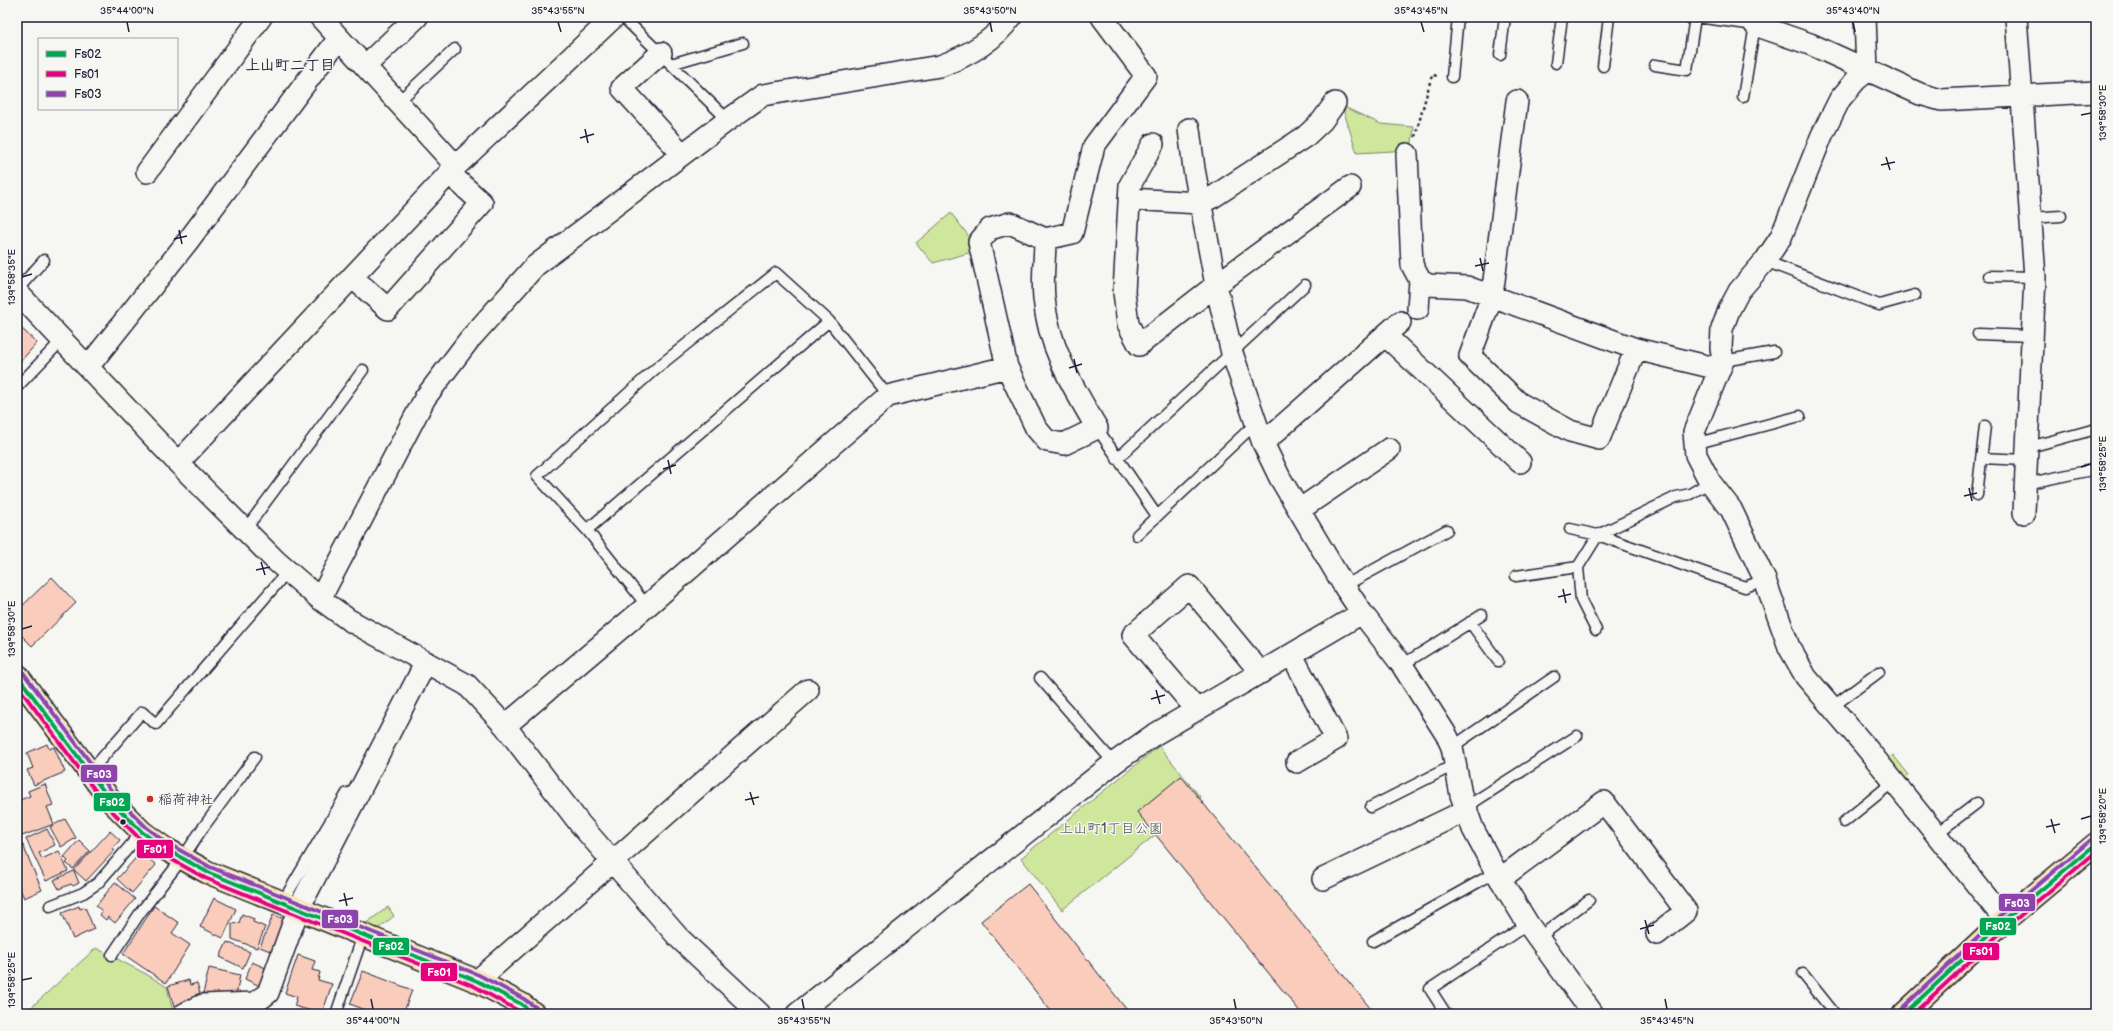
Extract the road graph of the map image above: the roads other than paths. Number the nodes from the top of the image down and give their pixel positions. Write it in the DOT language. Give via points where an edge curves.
graph roads {
  1 [pos="261,17"];
  2 [pos="417,17"];
  3 [pos="614,17"];
  4 [pos="623,17"];
  5 [pos="1011,17"];
  6 [pos="1102,17"];
  7 [pos="1458,17"];
  8 [pos="1505,17"];
  9 [pos="1562,17"];
  10 [pos="1609,17"];
  11 [pos="1696,17"];
  12 [pos="1865,17"];
  13 [pos="2016,17"];
  14 [pos="324,18"];
  15 [pos="1755,25"];
  16 [pos="338,38"];
  17 [pos="743,43"];
  18 [pos="455,49"];
  19 [pos="1500,54"];
  20 [pos="666,59"];
  21 [pos="1556,63"];
  22 [pos="1655,64"];
  23 [pos="365,66"];
  24 [pos="1603,66"];
  25 [pos="1867,71"];
  26 [pos="1452,77"];
  27 [pos="2096,92"];
  28 [pos="2020,95"];
  29 [pos="1743,97"];
  30 [pos="1517,100"];
  31 [pos="399,101"];
  32 [pos="1335,103"];
  33 [pos="728,120"];
  34 [pos="1189,129"];
  35 [pos="1153,144"];
  36 [pos="682,154"];
  37 [pos="1407,154"];
  38 [pos="452,169"];
  39 [pos="147,172"];
  40 [pos="1350,187"];
  41 [pos="1130,199"];
  42 [pos="1200,203"];
  43 [pos="2061,216"];
  44 [pos="2030,218"];
  45 [pos="1045,239"];
  46 [pos="44,260"];
  47 [pos="1765,261"];
  48 [pos="1989,276"];
  49 [pos="352,277"];
  50 [pos="2035,277"];
  51 [pos="1420,280"];
  52 [pos="1216,285"];
  53 [pos="1305,285"];
  54 [pos="17,291"];
  55 [pos="1914,295"];
  56 [pos="1492,296"];
  57 [pos="1418,309"];
  58 [pos="829,321"];
  59 [pos="1978,334"];
  60 [pos="2031,336"];
  61 [pos="62,340"];
  62 [pos="1636,349"];
  63 [pos="1774,352"];
  64 [pos="1232,353"];
  65 [pos="1721,365"];
  66 [pos="1007,366"];
  67 [pos="88,367"];
  68 [pos="363,370"];
  69 [pos="17,387"];
  70 [pos="888,396"];
  71 [pos="1800,416"];
  72 [pos="1255,424"];
  73 [pos="1985,426"];
  74 [pos="1097,428"];
  75 [pos="2096,429"];
  76 [pos="1263,444"];
  77 [pos="1694,444"];
  78 [pos="1389,448"];
  79 [pos="2026,454"];
  80 [pos="1981,458"];
  81 [pos="1117,459"];
  82 [pos="1520,462"];
  83 [pos="178,463"];
  84 [pos="2096,469"];
  85 [pos="1710,482"];
  86 [pos="2025,484"];
  87 [pos="1977,495"];
  88 [pos="1299,510"];
  89 [pos="2024,513"];
  90 [pos="1157,516"];
  91 [pos="1570,529"];
  92 [pos="245,530"];
  93 [pos="587,530"];
  94 [pos="1447,530"];
  95 [pos="1137,535"];
  96 [pos="1598,535"];
  97 [pos="1578,567"];
  98 [pos="288,571"];
  99 [pos="1516,576"];
  100 [pos="1765,580"];
  101 [pos="1344,586"];
  102 [pos="320,599"];
  103 [pos="647,606"];
  104 [pos="1362,613"];
  105 [pos="1482,614"];
  106 [pos="1470,622"];
  107 [pos="1596,630"];
  108 [pos="1292,655"];
  109 [pos="1498,661"];
  110 [pos="426,662"];
  111 [pos="1402,665"];
  112 [pos="1879,672"];
  113 [pos="1261,673"];
  114 [pos="17,675"];
  115 [pos="1554,677"];
  116 [pos="1040,678"];
  117 [pos="808,690"];
  118 [pos="1832,707"];
  119 [pos="1196,709"];
  120 [pos="504,726"];
  121 [pos="1577,736"];
  122 [pos="1453,756"];
  123 [pos="255,757"];
  124 [pos="1297,762"];
  125 [pos="1114,763"];
  126 [pos="89,773"];
  127 [pos="1893,782"];
  128 [pos="1977,803"];
  129 [pos="1371,807"];
  130 [pos="1466,809"];
  131 [pos="1844,822"];
  132 [pos="142,832"];
  133 [pos="1935,835"];
  134 [pos="2096,844"];
  135 [pos="182,859"];
  136 [pos="613,862"];
  137 [pos="1498,875"];
  138 [pos="1323,879"];
  139 [pos="1589,900"];
  140 [pos="50,906"];
  141 [pos="290,906"];
  142 [pos="2005,920"];
  143 [pos="1533,931"];
  144 [pos="1657,934"];
  145 [pos="363,935"];
  146 [pos="1373,941"];
  147 [pos="112,955"];
  148 [pos="1803,974"];
  149 [pos="477,982"];
  150 [pos="184,1014"];
  151 [pos="336,1014"];
  152 [pos="534,1014"];
  153 [pos="760,1014"];
  154 [pos="797,1014"];
  155 [pos="1446,1014"];
  156 [pos="1593,1014"];
  157 [pos="1835,1014"];
  158 [pos="1904,1014"];
  1 -- 39 [label="street"];
  2 -- 23 [label="street"];
  3 -- 38 [label="street"];
  4 -- 20 [label="lane"];
  5 -- 33 [label="street" via="987,43 958,60 940,66 764,95"];
  6 -- 45 [label="street" via="1146,76 1094,146 1072,233"];
  7 -- 26 [label="lane"];
  8 -- 19 [label="lane"];
  9 -- 21 [label="lane"];
  10 -- 24 [label="lane"];
  11 -- 15 [label="lane"];
  11 -- 22 [label="lane" via="1687,70"];
  12 -- 25 [label="street"];
  13 -- 28 [label="street"];
  14 -- 16 [label="street"];
  15 -- 25 [label="street" via="1810,44"];
  15 -- 29 [label="lane"];
  16 -- 23 [label="street"];
  16 -- 67 [label="street" via="188,241"];
  17 -- 20 [label="lane"];
  18 -- 31 [label="lane"];
  20 -- 33 [label="lane"];
  20 -- 36 [label="street" via="622,88"];
  23 -- 31 [label="street"];
  25 -- 28 [label="street" via="1920,94 1941,100"];
  25 -- 47 [label="street" via="1840,99 1797,193 1791,216"];
  27 -- 28 [label="street"];
  28 -- 44 [label="street"];
  30 -- 56 [label="street"];
  31 -- 38 [label="street"];
  32 -- 42 [label="street" via="1322,122 1306,136"];
  33 -- 36 [label="street"];
  34 -- 42 [label="street"];
  35 -- 41 [label="street" via="1130,185"];
  36 -- 102 [label="street" via="535,266 469,340 425,398"];
  37 -- 51 [label="street" via="1412,265"];
  38 -- 49 [label="street"];
  38 -- 49 [label="street" via="482,203 388,309"];
  40 -- 52 [label="street"];
  41 -- 42 [label="street"];
  41 -- 52 [label="street" via="1124,292 1128,324 1139,345"];
  42 -- 52 [label="street"];
  43 -- 44 [label="lane"];
  44 -- 50 [label="street"];
  45 -- 66 [label="street" via="1010,223 990,229 979,242"];
  45 -- 74 [label="street" via="1044,298 1051,339 1067,378"];
  46 -- 54 [label="lane"];
  47 -- 55 [label="lane" via="1879,305"];
  47 -- 65 [label="street" via="1739,291 1729,310 1722,330"];
  48 -- 50 [label="lane"];
  49 -- 83 [label="street"];
  50 -- 60 [label="street"];
  51 -- 56 [label="street" via="1428,285 1467,287"];
  51 -- 57 [label="street"];
  52 -- 64 [label="street"];
  53 -- 64 [label="lane"];
  54 -- 61 [label="street"];
  56 -- 62 [label="street"];
  56 -- 62 [label="street" via="1470,356 1519,403 1570,431 1599,439"];
  58 -- 70 [label="lane"];
  58 -- 93 [label="lane"];
  58 -- 93 [label="lane" via="776,273 654,370 537,476"];
  59 -- 60 [label="lane"];
  60 -- 79 [label="street"];
  61 -- 67 [label="street"];
  61 -- 69 [label="lane"];
  62 -- 65 [label="street"];
  63 -- 65 [label="lane"];
  64 -- 72 [label="street"];
  64 -- 81 [label="lane"];
  65 -- 77 [label="street" via="1698,419"];
  66 -- 70 [label="street"];
  66 -- 74 [label="street" via="1036,428 1047,441 1064,444"];
  67 -- 83 [label="street"];
  68 -- 92 [label="lane"];
  70 -- 103 [label="street"];
  71 -- 77 [label="lane"];
  72 -- 76 [label="street"];
  72 -- 90 [label="lane"];
  73 -- 80 [label="lane"];
  74 -- 81 [label="lane"];
  75 -- 79 [label="lane"];
  76 -- 82 [label="street" via="1393,329"];
  76 -- 88 [label="street"];
  77 -- 85 [label="street" via="1696,455"];
  78 -- 88 [label="street"];
  79 -- 80 [label="lane"];
  79 -- 86 [label="street"];
  80 -- 87 [label="lane"];
  81 -- 90 [label="lane"];
  83 -- 92 [label="street"];
  84 -- 86 [label="lane"];
  85 -- 96 [label="lane" via="1690,494 1676,497"];
  85 -- 100 [label="street" via="1731,509"];
  86 -- 89 [label="street"];
  88 -- 101 [label="street"];
  90 -- 95 [label="lane"];
  91 -- 96 [label="lane"];
  92 -- 98 [label="street"];
  93 -- 103 [label="lane"];
  94 -- 101 [label="lane"];
  96 -- 97 [label="lane"];
  96 -- 100 [label="lane" via="1745,587"];
  97 -- 99 [label="lane"];
  97 -- 107 [label="lane" via="1581,600"];
  98 -- 102 [label="street"];
  98 -- 126 [label="lane" via="156,724 142,712"];
  100 -- 118 [label="street" via="1789,647 1806,677"];
  101 -- 104 [label="street"];
  102 -- 110 [label="street" via="349,620"];
  103 -- 120 [label="street"];
  104 -- 108 [label="street"];
  104 -- 111 [label="street"];
  105 -- 106 [label="lane"];
  106 -- 109 [label="lane"];
  106 -- 111 [label="lane"];
  108 -- 113 [label="street"];
  108 -- 124 [label="street" via="1336,739"];
  110 -- 120 [label="street" via="466,685"];
  110 -- 141 [label="street" via="368,776"];
  111 -- 122 [label="street"];
  112 -- 118 [label="lane"];
  113 -- 119 [label="street"];
  113 -- 119 [label="street" via="1189,586 1134,635"];
  114 -- 126 [label="main road"];
  115 -- 122 [label="lane"];
  116 -- 125 [label="lane"];
  117 -- 136 [label="street"];
  118 -- 127 [label="street"];
  119 -- 125 [label="street"];
  120 -- 136 [label="street"];
  121 -- 130 [label="lane"];
  122 -- 129 [label="lane"];
  122 -- 130 [label="street"];
  123 -- 135 [label="lane"];
  125 -- 154 [label="street"];
  126 -- 132 [label="main road"];
  127 -- 131 [label="lane"];
  127 -- 133 [label="street"];
  128 -- 133 [label="lane"];
  130 -- 137 [label="street" via="1473,829"];
  130 -- 138 [label="street"];
  132 -- 135 [label="main road"];
  132 -- 140 [label="lane" via="98,883"];
  133 -- 142 [label="street"];
  134 -- 142 [label="main road"];
  135 -- 141 [label="main road"];
  135 -- 147 [label="lane" via="140,913"];
  136 -- 149 [label="street"];
  136 -- 153 [label="street" via="678,937"];
  137 -- 143 [label="street"];
  137 -- 144 [label="street" via="1604,802 1686,911"];
  137 -- 146 [label="lane"];
  139 -- 143 [label="lane"];
  141 -- 145 [label="main road"];
  141 -- 150 [label="street" via="268,993 255,1003 203,1005"];
  142 -- 158 [label="main road"];
  143 -- 155 [label="lane" via="1430,989"];
  143 -- 156 [label="street"];
  145 -- 149 [label="main road"];
  145 -- 151 [label="lane"];
  148 -- 157 [label="lane"];
  149 -- 152 [label="main road" via="521,1004"];
}
